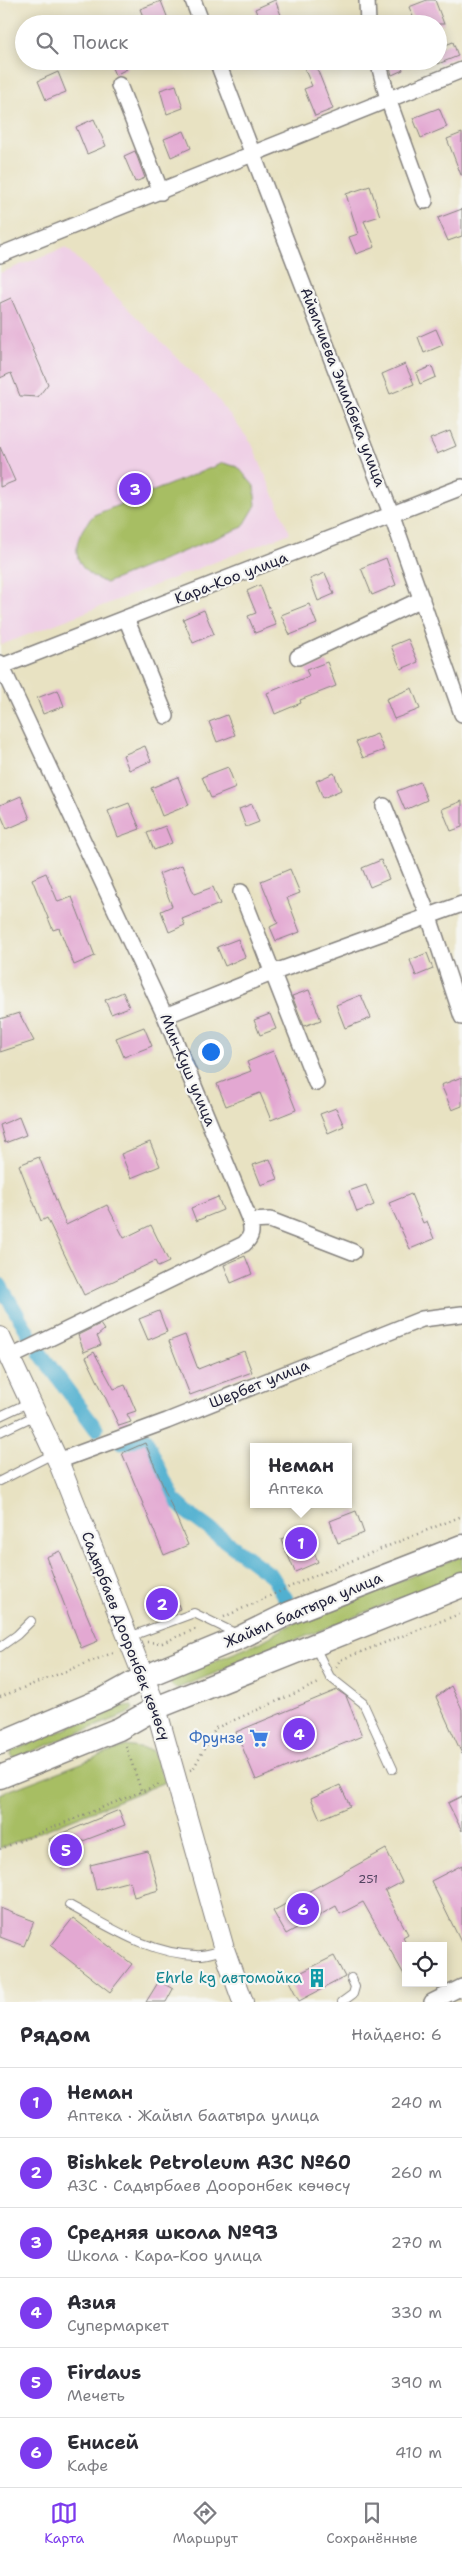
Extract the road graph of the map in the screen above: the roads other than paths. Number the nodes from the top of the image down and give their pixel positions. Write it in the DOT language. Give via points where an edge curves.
graph roads {
  1 [pos="193,0"];
  2 [pos="367,0"];
  3 [pos="199,15"];
  4 [pos="368,15"];
  5 [pos="221,70"];
  6 [pos="380,70"];
  7 [pos="462,70"];
  8 [pos="119,85"];
  9 [pos="388,99"];
  10 [pos="254,156"];
  11 [pos="161,192"];
  12 [pos="425,201"];
  13 [pos="0,255"];
  14 [pos="462,488"];
  15 [pos="392,516"];
  16 [pos="422,599"];
  17 [pos="126,618"];
  18 [pos="298,657"];
  19 [pos="0,665"];
  20 [pos="462,714"];
  21 [pos="166,716"];
  22 [pos="384,806"];
  23 [pos="241,892"];
  24 [pos="462,904"];
  25 [pos="429,917"];
  26 [pos="272,973"];
  27 [pos="165,1016"];
  28 [pos="462,1016"];
  29 [pos="316,1083"];
  30 [pos="250,1220"];
  31 [pos="353,1252"];
  32 [pos="462,1314"];
  33 [pos="3,1344"];
  34 [pos="34,1407"];
  35 [pos="0,1416"];
  36 [pos="0,1432"];
  37 [pos="56,1457"];
  38 [pos="0,1481"];
  39 [pos="462,1546"];
  40 [pos="462,1586"];
  41 [pos="31,1621"];
  42 [pos="241,1636"];
  43 [pos="131,1643"];
  44 [pos="314,1645"];
  45 [pos="0,1647"];
  46 [pos="144,1676"];
  47 [pos="156,1708"];
  48 [pos="0,1743"];
  49 [pos="393,1769"];
  50 [pos="1,1772"];
  51 [pos="70,1905"];
  52 [pos="224,1949"];
  53 [pos="351,1978"];
  54 [pos="462,1987"];
  55 [pos="243,2002"];
  56 [pos="342,2002"];
  57 [pos="432,2002"];
  1 -- 3 [label="street"];
  2 -- 4 [label="street"];
  5 -- 10 [label="street, Айылчиева Эмилбека улица"];
  6 -- 9 [label="street"];
  7 -- 9 [label="street"];
  8 -- 11 [label="street"];
  9 -- 10 [label="street"];
  9 -- 12 [label="street"];
  10 -- 11 [label="street"];
  10 -- 15 [label="street, Айылчиева Эмилбека улица"];
  11 -- 13 [label="street"];
  14 -- 15 [label="street, Кара-Коо улица"];
  15 -- 16 [label="street, Айылчиева Эмилбека улица"];
  15 -- 17 [label="street, Кара-Коо улица"];
  16 -- 18 [label="street"];
  16 -- 20 [label="street, Айылчиева Эмилбека улица"];
  17 -- 19 [label="street, Кара-Коо улица"];
  17 -- 21 [label="street"];
  19 -- 27 [label="street, Мин-Куш улица"];
  22 -- 25 [label="street"];
  23 -- 26 [label="street"];
  24 -- 25 [label="street"];
  25 -- 26 [label="street"];
  25 -- 28 [label="street"];
  26 -- 27 [label="street"];
  26 -- 29 [label="street"];
  27 -- 30 [label="street, Мин-Куш улица"];
  30 -- 31 [label="street" via="270,1220"];
  30 -- 33 [label="street" via="250,1239 244,1244"];
  32 -- 37 [label="street, Шербет улица" via="422,1319 167,1421"];
  33 -- 34 [label="main road, Садырбаев Дооронбек көчөсү"];
  34 -- 35 [label="lane"];
  34 -- 36 [label="lane"];
  34 -- 37 [label="main road, Садырбаев Дооронбек көчөсү"];
  37 -- 38 [label="lane"];
  37 -- 43 [label="main road, Садырбаев Дооронбек көчөсү"];
  39 -- 42 [label="main road, Жайыл баатыра улица" via="290,1613"];
  40 -- 44 [label="main road"];
  41 -- 45 [label="lane"];
  42 -- 43 [label="lane" via="194,1613"];
  42 -- 46 [label="main road, Жайыл баатыра улица"];
  43 -- 46 [label="main road, Садырбаев Дооронбек көчөсү"];
  44 -- 47 [label="main road"];
  44 -- 49 [label="lane" via="330,1677 363,1703"];
  46 -- 47 [label="main road, Садырбаев Дооронбек көчөсү"];
  46 -- 48 [label="main road, Жайыл баатыра улица" via="106,1698"];
  47 -- 50 [label="main road" via="119,1729"];
  47 -- 52 [label="main road, Садырбаев Дооронбек көчөсү"];
  51 -- 52 [label="lane" via="143,1945 161,1951 198,1956"];
  52 -- 55 [label="main road, Садырбаев Дооронбек көчөсү"];
  53 -- 56 [label="lane" via="355,1987 353,1994"];
  54 -- 57 [label="street"];
}
